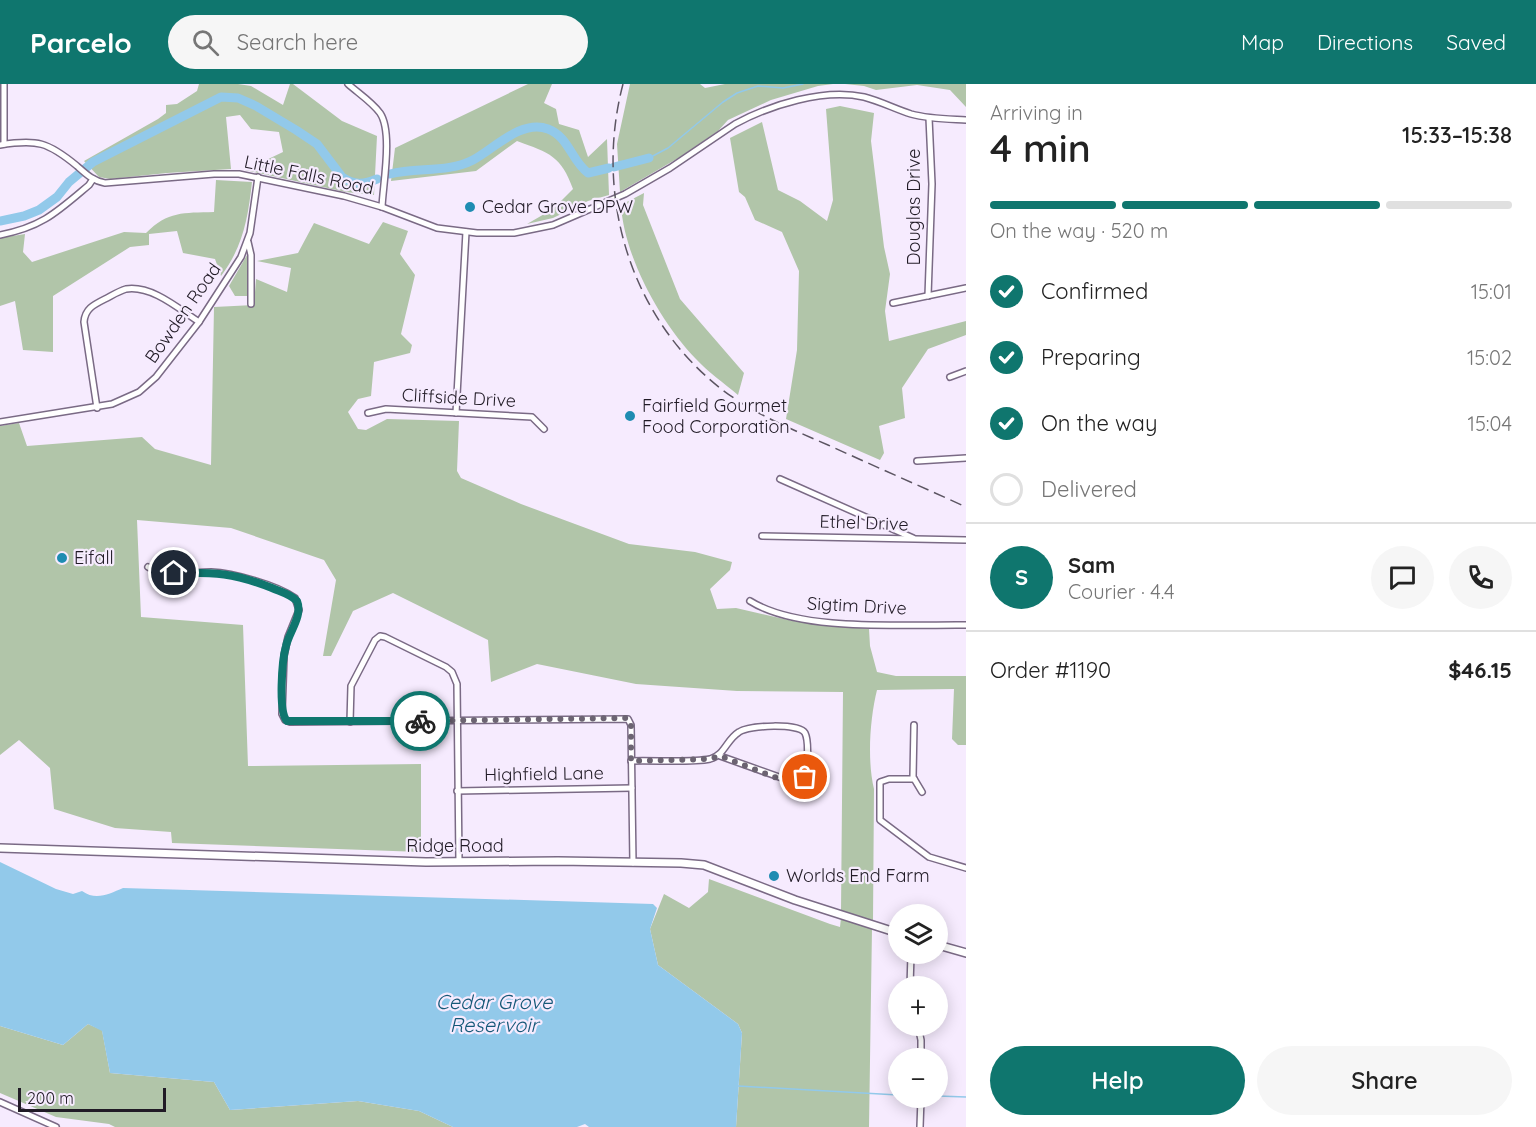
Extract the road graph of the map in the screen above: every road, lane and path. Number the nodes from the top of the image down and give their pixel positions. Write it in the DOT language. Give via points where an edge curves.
graph roads {
  1 [pos="4,84"];
  2 [pos="348,84"];
  3 [pos="929,118"];
  4 [pos="966,120"];
  5 [pos="2,144"];
  6 [pos="258,177"];
  7 [pos="91,178"];
  8 [pos="382,207"];
  9 [pos="466,232"];
  10 [pos="0,235"];
  11 [pos="248,241"];
  12 [pos="966,288"];
  13 [pos="928,296"];
  14 [pos="893,303"];
  15 [pos="251,304"];
  16 [pos="199,322"];
  17 [pos="966,371"];
  18 [pos="950,377"];
  19 [pos="97,408"];
  20 [pos="368,413"];
  21 [pos="456,413"];
  22 [pos="0,422"];
  23 [pos="544,429"];
  24 [pos="966,458"];
  25 [pos="917,461"];
  26 [pos="780,478"];
  27 [pos="762,536"];
  28 [pos="917,540"];
  29 [pos="966,540"];
  30 [pos="148,567"];
  31 [pos="750,601"];
  32 [pos="966,625"];
  33 [pos="457,720"];
  34 [pos="350,722"];
  35 [pos="914,725"];
  36 [pos="720,756"];
  37 [pos="631,761"];
  38 [pos="914,779"];
  39 [pos="632,788"];
  40 [pos="458,791"];
  41 [pos="922,792"];
  42 [pos="0,848"];
  43 [pos="459,862"];
  44 [pos="633,863"];
  45 [pos="966,868"];
  46 [pos="888,930"];
  47 [pos="948,948"];
  48 [pos="966,953"];
  49 [pos="0,1102"];
  50 [pos="921,1108"];
  51 [pos="56,1127"];
  52 [pos="920,1127"];
  1 -- 5 [label="street"];
  2 -- 8 [label="street" via="383,119 386,136"];
  3 -- 4 [label="street, Little Falls Road"];
  3 -- 9 [label="street, Little Falls Road" via="862,97 831,95 788,103 735,124 640,186 562,222 520,232"];
  3 -- 13 [label="street, Douglas Drive" via="932,184"];
  5 -- 7 [label="street" via="46,144"];
  6 -- 7 [label="street, Little Falls Road" via="222,174 112,184"];
  6 -- 8 [label="street, Little Falls Road"];
  6 -- 11 [label="street, Bowden Road"];
  7 -- 10 [label="street" via="89,185 46,220 26,230"];
  8 -- 9 [label="street, Little Falls Road" via="436,228"];
  9 -- 21 [label="street"];
  11 -- 15 [label="street"];
  11 -- 16 [label="street, Bowden Road"];
  12 -- 13 [label="street"];
  13 -- 14 [label="street"];
  16 -- 19 [label="street, Bowden Road" via="152,382 126,399"];
  16 -- 19 [label="street" via="159,297 134,289 123,290 90,307 84,322"];
  17 -- 18 [label="street"];
  19 -- 22 [label="street, Bowden Road"];
  20 -- 21 [label="street, Cliffside Drive" via="386,409"];
  21 -- 23 [label="street, Cliffside Drive" via="532,417"];
  24 -- 25 [label="street"];
  26 -- 28 [label="street"];
  27 -- 28 [label="street, Ethel Drive"];
  28 -- 29 [label="street, Ethel Drive"];
  30 -- 34 [label="street" via="156,573 211,572 237,576 295,598 299,610 286,643 283,716 293,723"];
  31 -- 32 [label="street, Sigtim Drive" via="784,615 825,622"];
  33 -- 34 [label="street"];
  33 -- 34 [label="street" via="457,684 452,672 380,636 352,682"];
  33 -- 37 [label="street" via="625,718 631,723"];
  33 -- 40 [label="street"];
  35 -- 38 [label="street"];
  36 -- 36 [label="street" via="799,783 806,774 806,736 795,727 747,728 734,736"];
  36 -- 37 [label="street"];
  37 -- 39 [label="street"];
  38 -- 41 [label="street"];
  38 -- 45 [label="street" via="890,778 880,782 880,819 929,857"];
  39 -- 40 [label="street, Highfield Lane"];
  39 -- 44 [label="street"];
  40 -- 43 [label="street"];
  42 -- 43 [label="main road, Ridge Road"];
  43 -- 44 [label="main road, Ridge Road"];
  44 -- 46 [label="main road, Ridge Road" via="681,862 716,868 795,900"];
  47 -- 48 [label="main road"];
  49 -- 51 [label="street"];
  50 -- 52 [label="street"];
}
